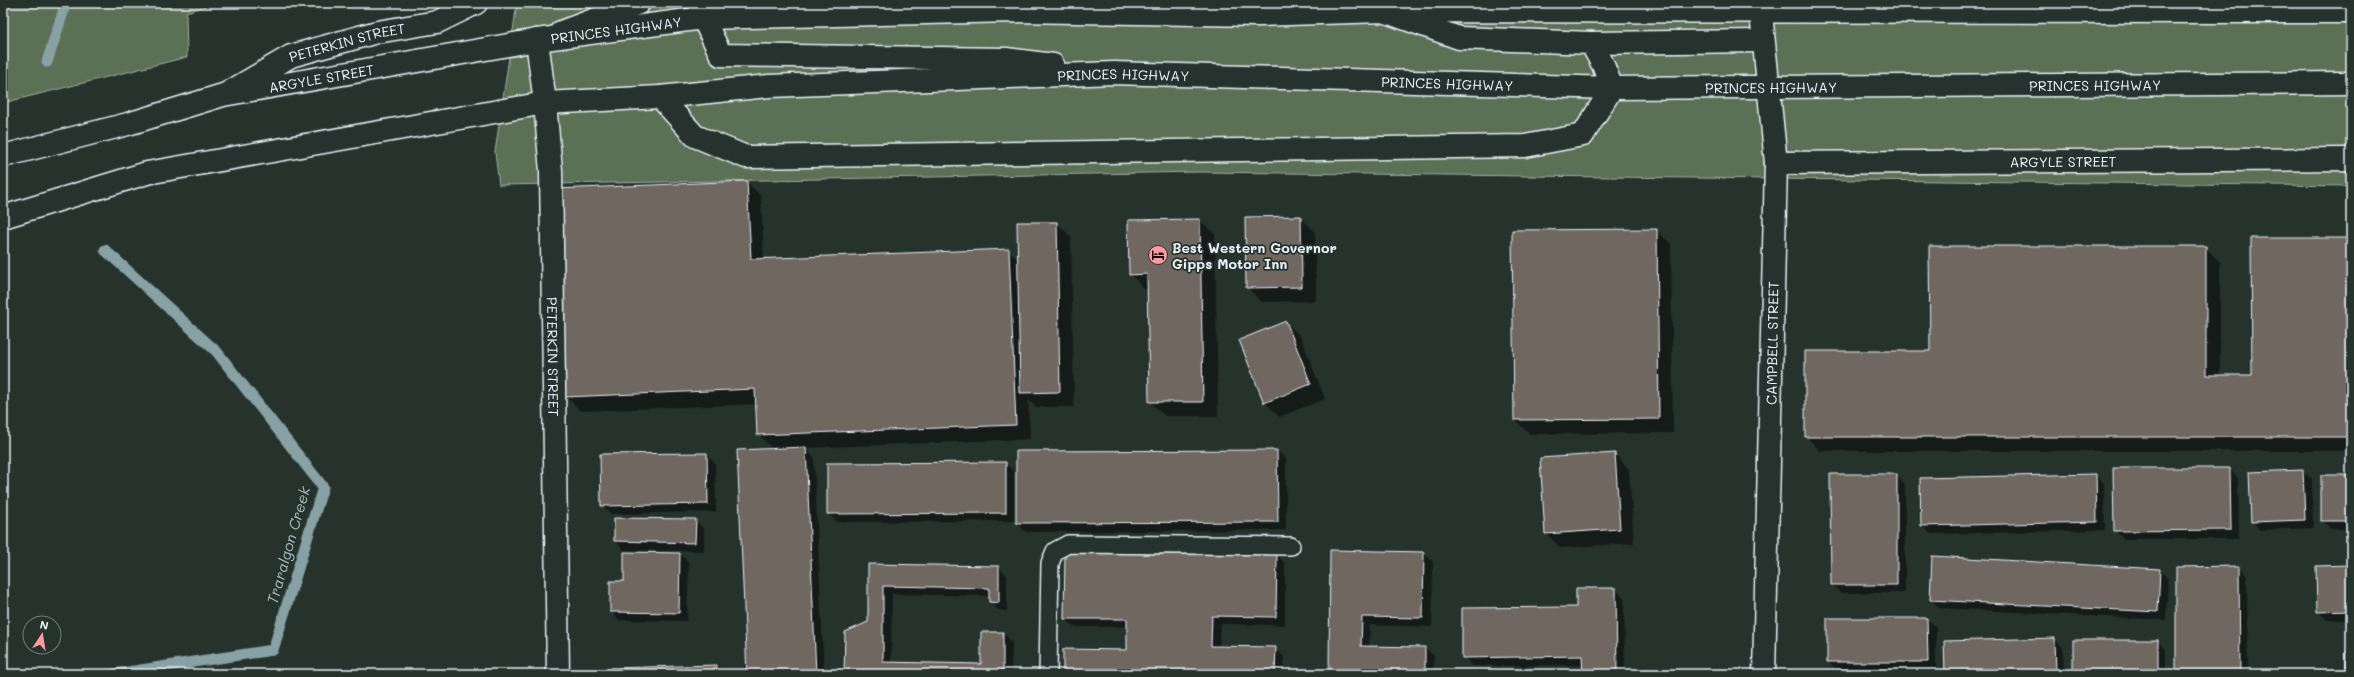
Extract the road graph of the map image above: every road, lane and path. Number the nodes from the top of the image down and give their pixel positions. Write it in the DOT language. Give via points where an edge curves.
graph roads {
  1 [pos="476,3"];
  2 [pos="640,3"];
  3 [pos="701,11"];
  4 [pos="1385,11"];
  5 [pos="2351,12"];
  6 [pos="1761,13"];
  7 [pos="537,40"];
  8 [pos="1763,41"];
  9 [pos="1591,43"];
  10 [pos="1114,73"];
  11 [pos="2351,83"];
  12 [pos="1768,86"];
  13 [pos="1612,88"];
  14 [pos="223,95"];
  15 [pos="660,97"];
  16 [pos="545,103"];
  17 [pos="3,156"];
  18 [pos="2351,159"];
  19 [pos="1776,163"];
  20 [pos="3,217"];
  21 [pos="1291,546"];
  22 [pos="558,674"];
  23 [pos="1048,674"];
  24 [pos="1764,674"];
  1 -- 14 [label="main road, PETERKIN STREET" via="437,22 377,32 291,56"];
  2 -- 7 [label="main road, ARGYLE STREET"];
  3 -- 4 [label="main road, PRINCES HIGHWAY" via="1015,11 1258,15"];
  3 -- 7 [label="main road, PRINCES HIGHWAY"];
  3 -- 10 [label="main road" via="721,55 1006,59"];
  4 -- 6 [label="main road, PRINCES HIGHWAY"];
  4 -- 9 [label="main road" via="1459,38"];
  5 -- 6 [label="main road, PRINCES HIGHWAY"];
  6 -- 8 [label="main road, CAMPBELL STREET"];
  7 -- 14 [label="main road, ARGYLE STREET"];
  7 -- 16 [label="main road, PETERKIN STREET"];
  8 -- 9 [label="main road"];
  8 -- 12 [label="main road, CAMPBELL STREET"];
  9 -- 13 [label="main road"];
  10 -- 13 [label="main road, PRINCES HIGHWAY"];
  10 -- 15 [label="main road, PRINCES HIGHWAY" via="769,86"];
  11 -- 12 [label="main road, PRINCES HIGHWAY"];
  12 -- 13 [label="main road, PRINCES HIGHWAY"];
  12 -- 19 [label="main road, CAMPBELL STREET"];
  13 -- 15 [label="main road" via="1583,135 1525,146 746,157 694,136"];
  14 -- 17 [label="main road, ARGYLE STREET" via="128,124"];
  15 -- 16 [label="main road, PRINCES HIGHWAY"];
  16 -- 20 [label="main road" via="147,173"];
  16 -- 22 [label="main road, PETERKIN STREET" via="551,171"];
  18 -- 19 [label="main road, ARGYLE STREET"];
  19 -- 24 [label="main road, CAMPBELL STREET"];
  21 -- 23 [label="lane" via="1068,544 1055,551 1050,563"];
}
